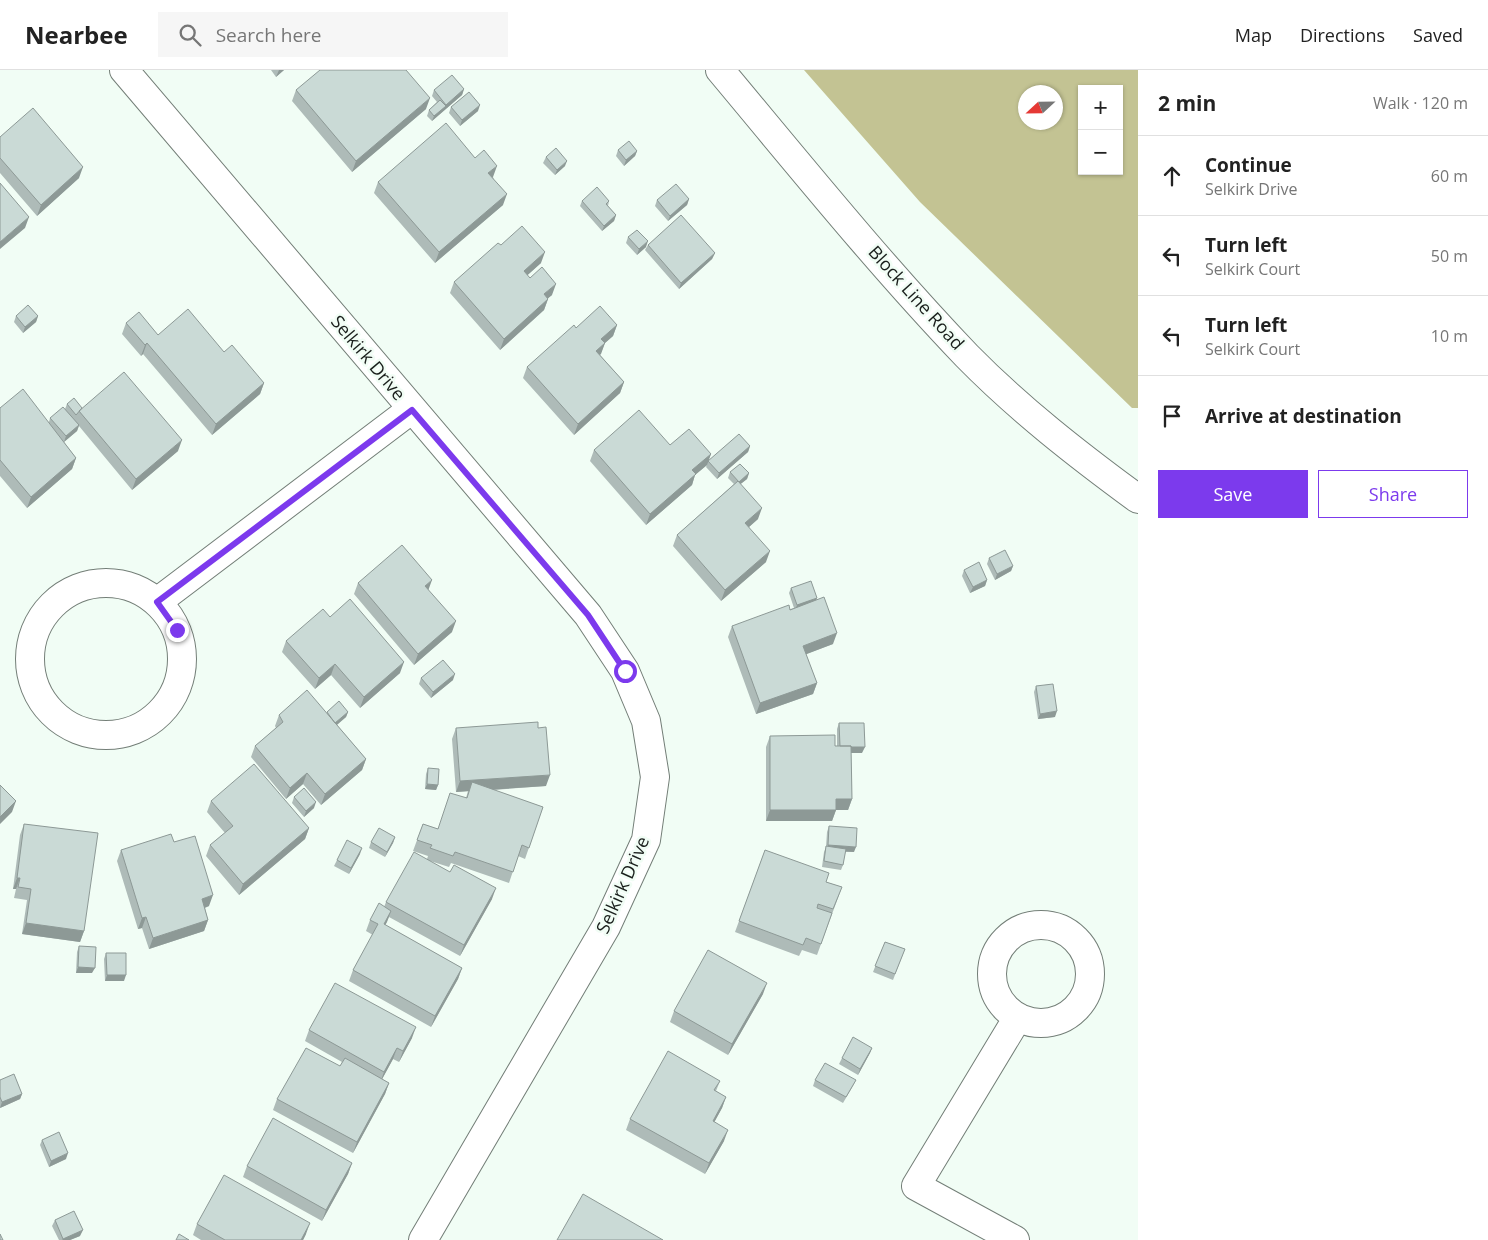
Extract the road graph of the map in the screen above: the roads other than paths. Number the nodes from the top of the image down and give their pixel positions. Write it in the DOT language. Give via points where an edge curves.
graph roads {
  1 [pos="124,70"];
  2 [pos="720,70"];
  3 [pos="412,410"];
  4 [pos="1138,499"];
  5 [pos="157,602"];
  6 [pos="1018,1017"];
  7 [pos="423,1240"];
  8 [pos="1016,1240"];
  1 -- 3 [label="street, Selkirk Drive"];
  2 -- 4 [label="street, Block Line Road" via="847,223 968,356 1074,452"];
  3 -- 5 [label="street"];
  3 -- 7 [label="street, Selkirk Drive" via="588,615 604,639 625,671 646,721 655,777 646,840 606,927"];
  5 -- 5 [label="street" via="128,586 88,584 69,592 42,616 31,643 31,674 44,705 66,725 91,735 127,734 156,718 178,688 183,656 177,630"];
  6 -- 8 [label="street" via="916,1186"];
}
